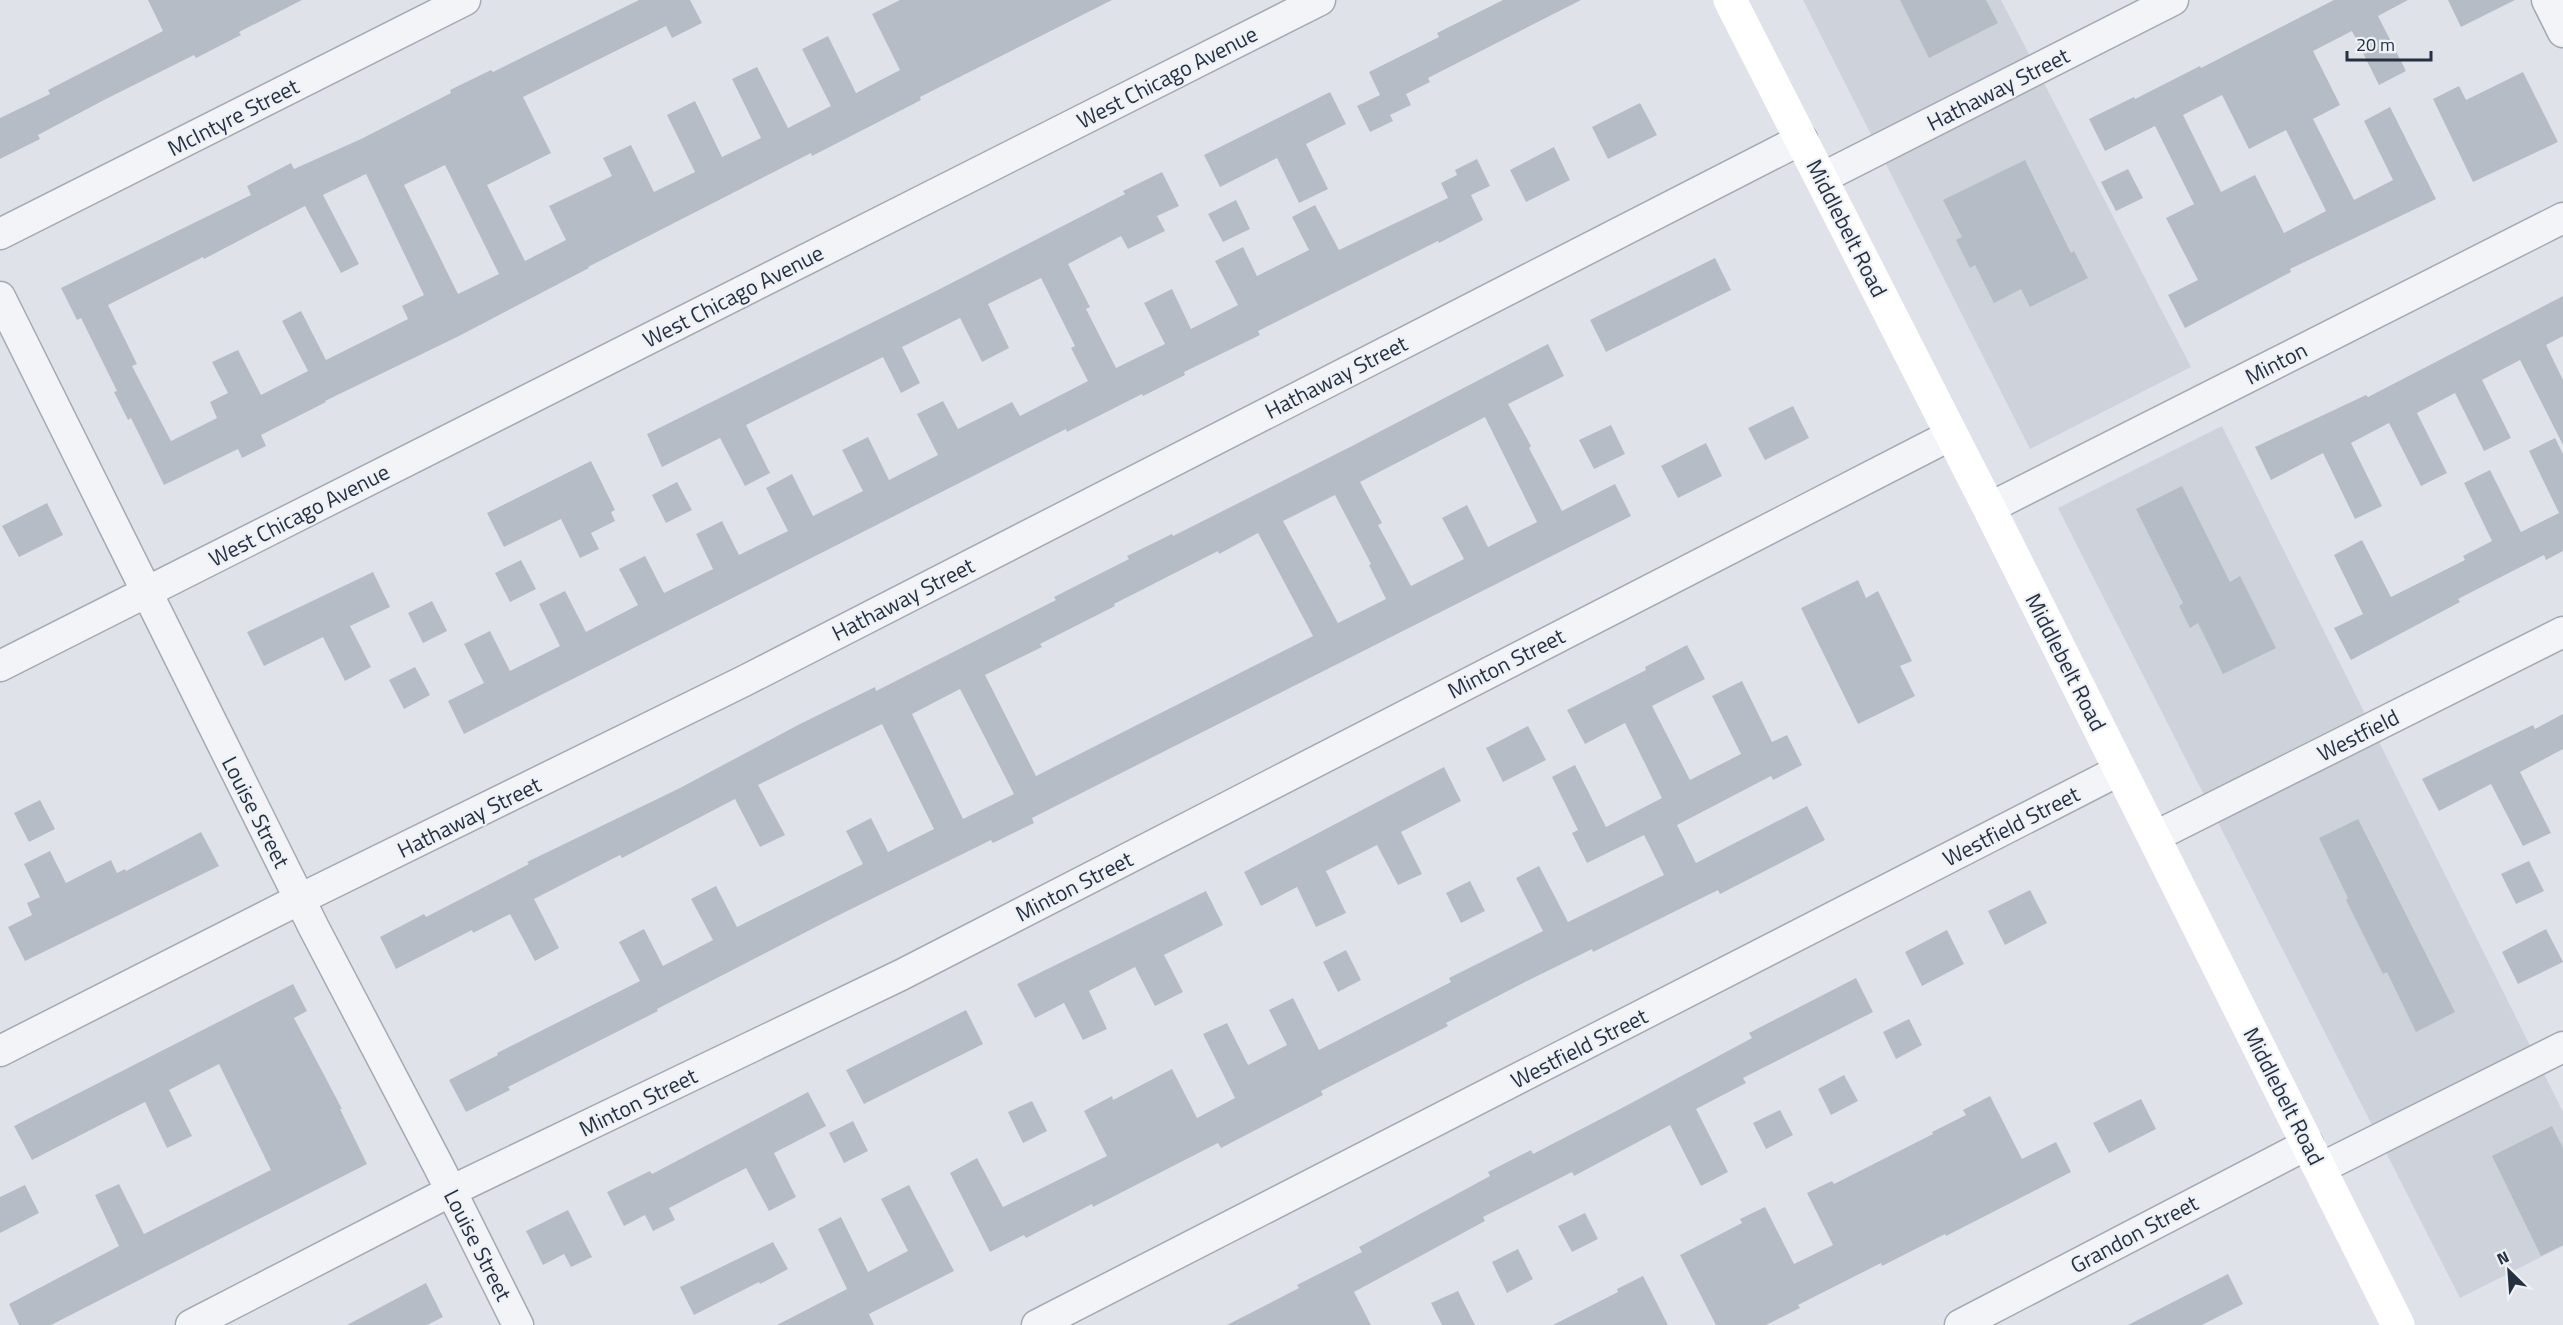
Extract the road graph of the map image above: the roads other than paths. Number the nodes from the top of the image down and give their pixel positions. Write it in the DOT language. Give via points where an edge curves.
graph roads {
  1 [pos="465,0"];
  2 [pos="1320,0"];
  3 [pos="1730,0"];
  4 [pos="2173,0"];
  5 [pos="2547,0"];
  6 [pos="2563,32"];
  7 [pos="1802,139"];
  8 [pos="1822,177"];
  9 [pos="2563,218"];
  10 [pos="0,234"];
  11 [pos="0,297"];
  12 [pos="1951,435"];
  13 [pos="1989,508"];
  14 [pos="146,593"];
  15 [pos="2563,632"];
  16 [pos="0,666"];
  17 [pos="2120,770"];
  18 [pos="2154,837"];
  19 [pos="300,899"];
  20 [pos="2563,1047"];
  21 [pos="0,1051"];
  22 [pos="2314,1156"];
  23 [pos="451,1191"];
  24 [pos="191,1325"];
  25 [pos="518,1325"];
  26 [pos="1037,1325"];
  27 [pos="1960,1325"];
  28 [pos="2398,1325"];
  1 -- 10 [label="street, McIntyre Street"];
  2 -- 14 [label="street, West Chicago Avenue"];
  3 -- 7 [label="main road, Middlebelt Road"];
  4 -- 8 [label="street, Hathaway Street"];
  5 -- 6 [label="street"];
  7 -- 8 [label="main road, Middlebelt Road"];
  7 -- 19 [label="street, Hathaway Street" via="744,681"];
  8 -- 12 [label="main road, Middlebelt Road"];
  9 -- 13 [label="street, Minton"];
  11 -- 14 [label="street, Louise Street"];
  12 -- 13 [label="main road, Middlebelt Road"];
  12 -- 23 [label="street, Minton Street" via="901,975"];
  13 -- 17 [label="main road, Middlebelt Road"];
  14 -- 16 [label="street, West Chicago Avenue"];
  14 -- 19 [label="street, Louise Street"];
  15 -- 18 [label="street, Westfield"];
  17 -- 18 [label="main road, Middlebelt Road"];
  17 -- 26 [label="street, Westfield Street"];
  18 -- 22 [label="main road, Middlebelt Road"];
  19 -- 21 [label="street, Hathaway Street"];
  19 -- 23 [label="street, Louise Street"];
  20 -- 22 [label="street, Grandon Street"];
  22 -- 27 [label="street, Grandon Street"];
  22 -- 28 [label="main road, Middlebelt Road"];
  23 -- 24 [label="street, Minton Street"];
  23 -- 25 [label="street, Louise Street"];
}
